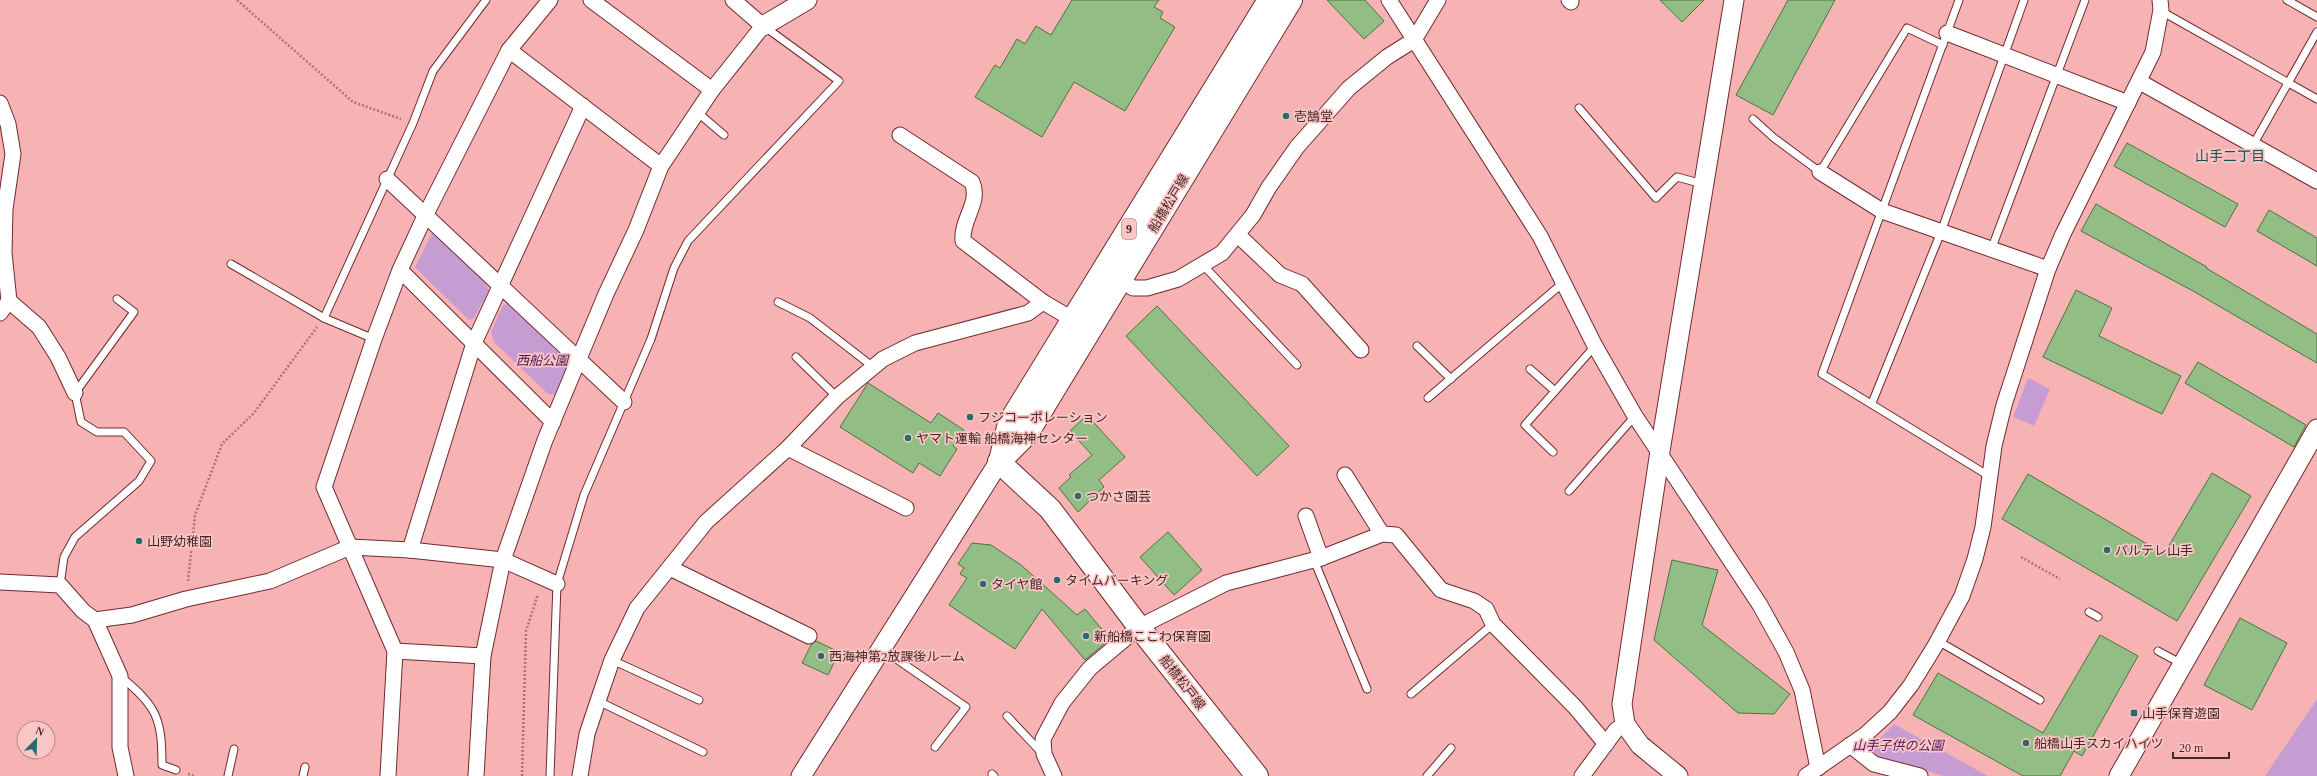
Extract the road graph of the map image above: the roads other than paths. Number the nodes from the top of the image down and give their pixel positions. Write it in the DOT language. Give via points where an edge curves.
graph roads {
  1 [pos="486,0"];
  2 [pos="550,0"];
  3 [pos="590,0"];
  4 [pos="733,0"];
  5 [pos="807,0"];
  6 [pos="1269,0"];
  7 [pos="1292,0"];
  8 [pos="1389,0"];
  9 [pos="1438,0"];
  10 [pos="1734,0"];
  11 [pos="1959,0"];
  12 [pos="2024,0"];
  13 [pos="2085,0"];
  14 [pos="2287,0"];
  15 [pos="2160,5"];
  16 [pos="2317,17"];
  17 [pos="763,26"];
  18 [pos="2317,32"];
  19 [pos="1945,39"];
  20 [pos="1414,40"];
  21 [pos="509,50"];
  22 [pos="2004,55"];
  23 [pos="2057,75"];
  24 [pos="2140,82"];
  25 [pos="2289,83"];
  26 [pos="712,90"];
  27 [pos="2317,99"];
  28 [pos="0,103"];
  29 [pos="2128,103"];
  30 [pos="583,106"];
  31 [pos="1579,108"];
  32 [pos="697,112"];
  33 [pos="1753,119"];
  34 [pos="724,135"];
  35 [pos="900,135"];
  36 [pos="2253,145"];
  37 [pos="661,166"];
  38 [pos="1820,172"];
  39 [pos="387,179"];
  40 [pos="2317,181"];
  41 [pos="1704,184"];
  42 [pos="1882,211"];
  43 [pos="425,216"];
  44 [pos="1941,232"];
  45 [pos="1238,235"];
  46 [pos="1991,250"];
  47 [pos="231,264"];
  48 [pos="1203,265"];
  49 [pos="2048,269"];
  50 [pos="400,270"];
  51 [pos="1120,280"];
  52 [pos="1564,282"];
  53 [pos="500,286"];
  54 [pos="117,299"];
  55 [pos="778,302"];
  56 [pos="1043,302"];
  57 [pos="5,307"];
  58 [pos="324,318"];
  59 [pos="1072,319"];
  60 [pos="374,339"];
  61 [pos="474,344"];
  62 [pos="1417,346"];
  63 [pos="1595,346"];
  64 [pos="1361,350"];
  65 [pos="796,358"];
  66 [pos="579,359"];
  67 [pos="1297,365"];
  68 [pos="872,366"];
  69 [pos="1530,369"];
  70 [pos="1451,379"];
  71 [pos="1555,391"];
  72 [pos="75,393"];
  73 [pos="837,397"];
  74 [pos="1428,398"];
  75 [pos="624,402"];
  76 [pos="1872,403"];
  77 [pos="1635,416"];
  78 [pos="553,422"];
  79 [pos="2317,429"];
  80 [pos="788,448"];
  81 [pos="1660,451"];
  82 [pos="1553,452"];
  83 [pos="999,462"];
  84 [pos="1345,475"];
  85 [pos="1989,476"];
  86 [pos="1569,491"];
  87 [pos="906,508"];
  88 [pos="1306,516"];
  89 [pos="1382,534"];
  90 [pos="350,547"];
  91 [pos="410,550"];
  92 [pos="1317,559"];
  93 [pos="503,560"];
  94 [pos="670,568"];
  95 [pos="0,582"];
  96 [pos="557,584"];
  97 [pos="60,585"];
  98 [pos="2089,612"];
  99 [pos="2098,617"];
  100 [pos="95,620"];
  101 [pos="1493,624"];
  102 [pos="1139,627"];
  103 [pos="809,636"];
  104 [pos="1938,641"];
  105 [pos="880,648"];
  106 [pos="395,651"];
  107 [pos="2158,651"];
  108 [pos="483,656"];
  109 [pos="612,660"];
  110 [pos="2182,664"];
  111 [pos="120,676"];
  112 [pos="1367,689"];
  113 [pos="1411,694"];
  114 [pos="699,700"];
  115 [pos="2040,700"];
  116 [pos="598,701"];
  117 [pos="1007,716"];
  118 [pos="1625,724"];
  119 [pos="1606,744"];
  120 [pos="1850,745"];
  121 [pos="935,747"];
  122 [pos="1451,748"];
  123 [pos="234,749"];
  124 [pos="703,752"];
  125 [pos="1044,754"];
  126 [pos="305,767"];
  127 [pos="176,770"];
  128 [pos="1812,772"];
  129 [pos="126,776"];
  130 [pos="228,776"];
  131 [pos="303,776"];
  132 [pos="388,776"];
  133 [pos="476,776"];
  134 [pos="550,776"];
  135 [pos="580,776"];
  136 [pos="801,776"];
  137 [pos="1054,776"];
  138 [pos="1257,776"];
  139 [pos="1427,776"];
  140 [pos="1582,776"];
  141 [pos="1678,776"];
  142 [pos="1920,776"];
  143 [pos="2119,776"];
  1 -- 39 [label="lane" via="433,71"];
  2 -- 21 [label="street"];
  3 -- 26 [label="street"];
  4 -- 17 [label="street"];
  5 -- 17 [label="street"];
  6 -- 59 [label="main road, 船橋松戸線 / 9"];
  7 -- 51 [label="main road, 船橋松戸線 / 9"];
  8 -- 20 [label="street"];
  9 -- 20 [label="street"];
  10 -- 41 [label="street"];
  11 -- 19 [label="lane"];
  12 -- 22 [label="lane"];
  13 -- 23 [label="lane"];
  14 -- 16 [label="lane"];
  15 -- 24 [label="street" via="2153,52"];
  15 -- 25 [label="lane"];
  17 -- 26 [label="street"];
  17 -- 75 [label="lane" via="839,81 688,241 674,268 651,339"];
  18 -- 25 [label="lane"];
  19 -- 22 [label="street"];
  19 -- 38 [label="lane" via="1907,28"];
  19 -- 42 [label="lane"];
  20 -- 45 [label="street" via="1387,57 1349,88 1297,147"];
  20 -- 52 [label="street" via="1540,236"];
  21 -- 30 [label="street"];
  21 -- 43 [label="street"];
  22 -- 23 [label="street"];
  22 -- 44 [label="lane"];
  23 -- 29 [label="street"];
  23 -- 46 [label="lane"];
  24 -- 29 [label="street"];
  24 -- 36 [label="street"];
  25 -- 27 [label="lane"];
  25 -- 36 [label="lane"];
  26 -- 32 [label="street"];
  28 -- 57 [label="street" via="8,124 13,154 5,209"];
  29 -- 49 [label="street"];
  30 -- 37 [label="street"];
  30 -- 53 [label="street"];
  31 -- 41 [label="lane" via="1656,198 1677,177"];
  32 -- 34 [label="lane"];
  32 -- 37 [label="street"];
  33 -- 38 [label="lane"];
  35 -- 56 [label="street" via="972,182 975,200 962,230 963,241"];
  36 -- 40 [label="street"];
  37 -- 66 [label="street" via="636,230"];
  38 -- 42 [label="street"];
  39 -- 43 [label="street"];
  39 -- 58 [label="lane"];
  41 -- 81 [label="street"];
  42 -- 44 [label="street"];
  42 -- 76 [label="lane" via="1822,374"];
  43 -- 50 [label="street"];
  43 -- 53 [label="street"];
  44 -- 46 [label="street"];
  44 -- 76 [label="lane"];
  45 -- 48 [label="street" via="1222,253"];
  45 -- 64 [label="street" via="1280,275 1302,284"];
  46 -- 49 [label="street"];
  47 -- 58 [label="lane"];
  48 -- 51 [label="street" via="1178,279 1147,288 1133,288"];
  48 -- 67 [label="lane"];
  49 -- 85 [label="street" via="2004,405"];
  50 -- 60 [label="street"];
  50 -- 61 [label="street"];
  51 -- 83 [label="main road, 船橋松戸線 / 9" via="1028,434"];
  52 -- 63 [label="street"];
  52 -- 70 [label="lane"];
  53 -- 61 [label="street"];
  53 -- 66 [label="street"];
  54 -- 72 [label="lane" via="134,312"];
  55 -- 68 [label="lane" via="810,318"];
  56 -- 59 [label="street"];
  56 -- 68 [label="street" via="1028,312 915,343"];
  57 -- 72 [label="street" via="39,328 58,357"];
  58 -- 60 [label="lane"];
  59 -- 83 [label="main road, 船橋松戸線 / 9" via="1009,423"];
  60 -- 90 [label="street" via="324,487"];
  61 -- 78 [label="street"];
  61 -- 91 [label="street"];
  62 -- 70 [label="lane"];
  63 -- 71 [label="lane"];
  63 -- 77 [label="street"];
  65 -- 73 [label="lane"];
  66 -- 75 [label="street"];
  66 -- 78 [label="street"];
  68 -- 73 [label="street"];
  69 -- 71 [label="lane"];
  70 -- 74 [label="lane"];
  71 -- 82 [label="lane" via="1525,425"];
  72 -- 97 [label="lane" via="80,422 97,432 124,432 151,461 139,481 74,537 64,557"];
  73 -- 80 [label="street"];
  75 -- 96 [label="lane" via="584,495"];
  76 -- 85 [label="lane"];
  77 -- 81 [label="street"];
  77 -- 86 [label="lane"];
  78 -- 93 [label="street"];
  79 -- 110 [label="street"];
  80 -- 87 [label="street"];
  80 -- 94 [label="street" via="706,522"];
  81 -- 118 [label="street" via="1622,704"];
  81 -- 128 [label="street" via="1760,604 1786,652 1802,690"];
  83 -- 102 [label="main road, 船橋松戸線" via="1050,509"];
  83 -- 105 [label="street"];
  84 -- 89 [label="street"];
  85 -- 104 [label="street" via="1983,527 1975,559 1962,596"];
  88 -- 92 [label="street"];
  89 -- 92 [label="street"];
  89 -- 101 [label="street" via="1396,535 1441,590 1474,601 1486,609"];
  90 -- 91 [label="street"];
  90 -- 100 [label="street" via="270,581 186,599 132,615"];
  90 -- 106 [label="street"];
  91 -- 93 [label="street"];
  92 -- 102 [label="street" via="1226,583"];
  92 -- 112 [label="lane"];
  93 -- 96 [label="street"];
  93 -- 108 [label="street"];
  94 -- 103 [label="street"];
  94 -- 109 [label="street" via="638,608"];
  95 -- 97 [label="street"];
  96 -- 134 [label="lane"];
  97 -- 100 [label="street" via="83,611"];
  98 -- 99 [label="lane"];
  100 -- 111 [label="street"];
  101 -- 113 [label="lane"];
  101 -- 119 [label="street" via="1575,707"];
  102 -- 125 [label="street" via="1090,668 1062,703 1043,739"];
  102 -- 138 [label="main road, 船橋松戸線"];
  104 -- 115 [label="lane"];
  104 -- 120 [label="street" via="1890,712"];
  105 -- 121 [label="lane" via="966,707"];
  105 -- 136 [label="street"];
  106 -- 108 [label="street"];
  106 -- 132 [label="street"];
  107 -- 110 [label="lane"];
  108 -- 133 [label="street"];
  109 -- 114 [label="lane"];
  109 -- 116 [label="street"];
  110 -- 143 [label="street"];
  111 -- 127 [label="lane" via="144,695 157,716 162,739 162,765"];
  111 -- 129 [label="street" via="120,747"];
  116 -- 124 [label="lane"];
  116 -- 135 [label="street" via="584,747"];
  117 -- 125 [label="lane"];
  118 -- 119 [label="street" via="1616,730"];
  118 -- 141 [label="street" via="1640,745"];
  119 -- 140 [label="street"];
  120 -- 128 [label="street"];
  120 -- 142 [label="street" via="1874,764"];
  122 -- 139 [label="lane"];
  123 -- 130 [label="lane"];
  125 -- 137 [label="street"];
  126 -- 131 [label="lane"];
}
